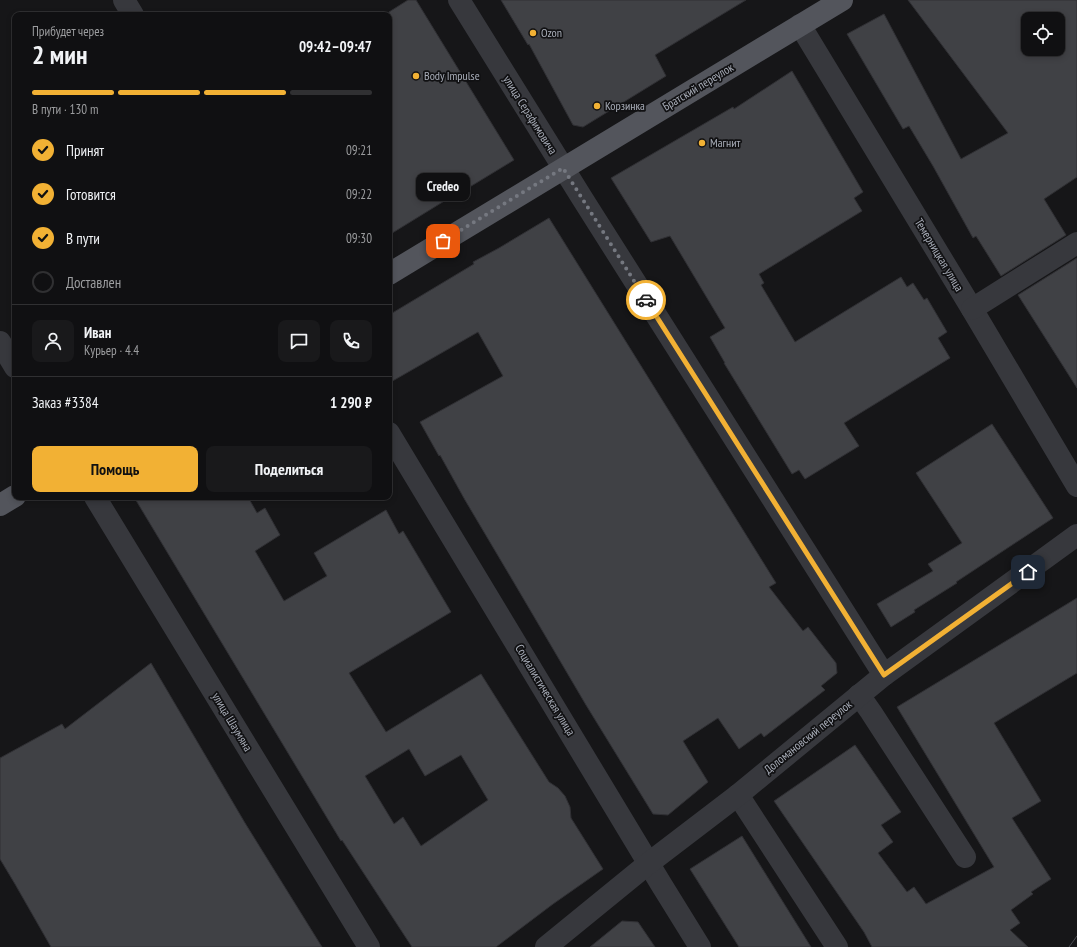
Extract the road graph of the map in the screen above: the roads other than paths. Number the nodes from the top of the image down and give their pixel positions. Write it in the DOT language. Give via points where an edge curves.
graph roads {
  1 [pos="124,0"];
  2 [pos="459,0"];
  3 [pos="842,0"];
  4 [pos="131,12"];
  5 [pos="800,25"];
  6 [pos="563,168"];
  7 [pos="1077,243"];
  8 [pos="392,272"];
  9 [pos="972,309"];
  10 [pos="0,342"];
  11 [pos="12,362"];
  12 [pos="392,438"];
  13 [pos="1077,486"];
  14 [pos="12,498"];
  15 [pos="97,500"];
  16 [pos="0,505"];
  17 [pos="1077,536"];
  18 [pos="884,675"];
  19 [pos="859,695"];
  20 [pos="738,795"];
  21 [pos="966,857"];
  22 [pos="648,863"];
  23 [pos="369,947"];
  24 [pos="546,947"];
  25 [pos="700,947"];
  26 [pos="837,947"];
  1 -- 4 [label="street"];
  2 -- 6 [label="street, улица Серафимовича"];
  3 -- 5 [label="main road, Братский переулок"];
  5 -- 6 [label="main road, Братский переулок"];
  5 -- 9 [label="street, Темерницкая улица"];
  6 -- 8 [label="main road, Братский переулок"];
  6 -- 18 [label="street, улица Серафимовича"];
  7 -- 9 [label="street"];
  9 -- 13 [label="street, Темерницкая улица"];
  10 -- 11 [label="street"];
  12 -- 22 [label="street, Социалистическая улица"];
  14 -- 16 [label="main road"];
  15 -- 23 [label="street, улица Шаумяна"];
  17 -- 18 [label="street, Доломановский переулок"];
  18 -- 19 [label="street, Доломановский переулок"];
  19 -- 20 [label="street, Доломановский переулок"];
  19 -- 21 [label="street"];
  20 -- 22 [label="street, Доломановский переулок"];
  20 -- 26 [label="street"];
  22 -- 24 [label="street, Доломановский переулок"];
  22 -- 25 [label="street, Социалистическая улица"];
}
